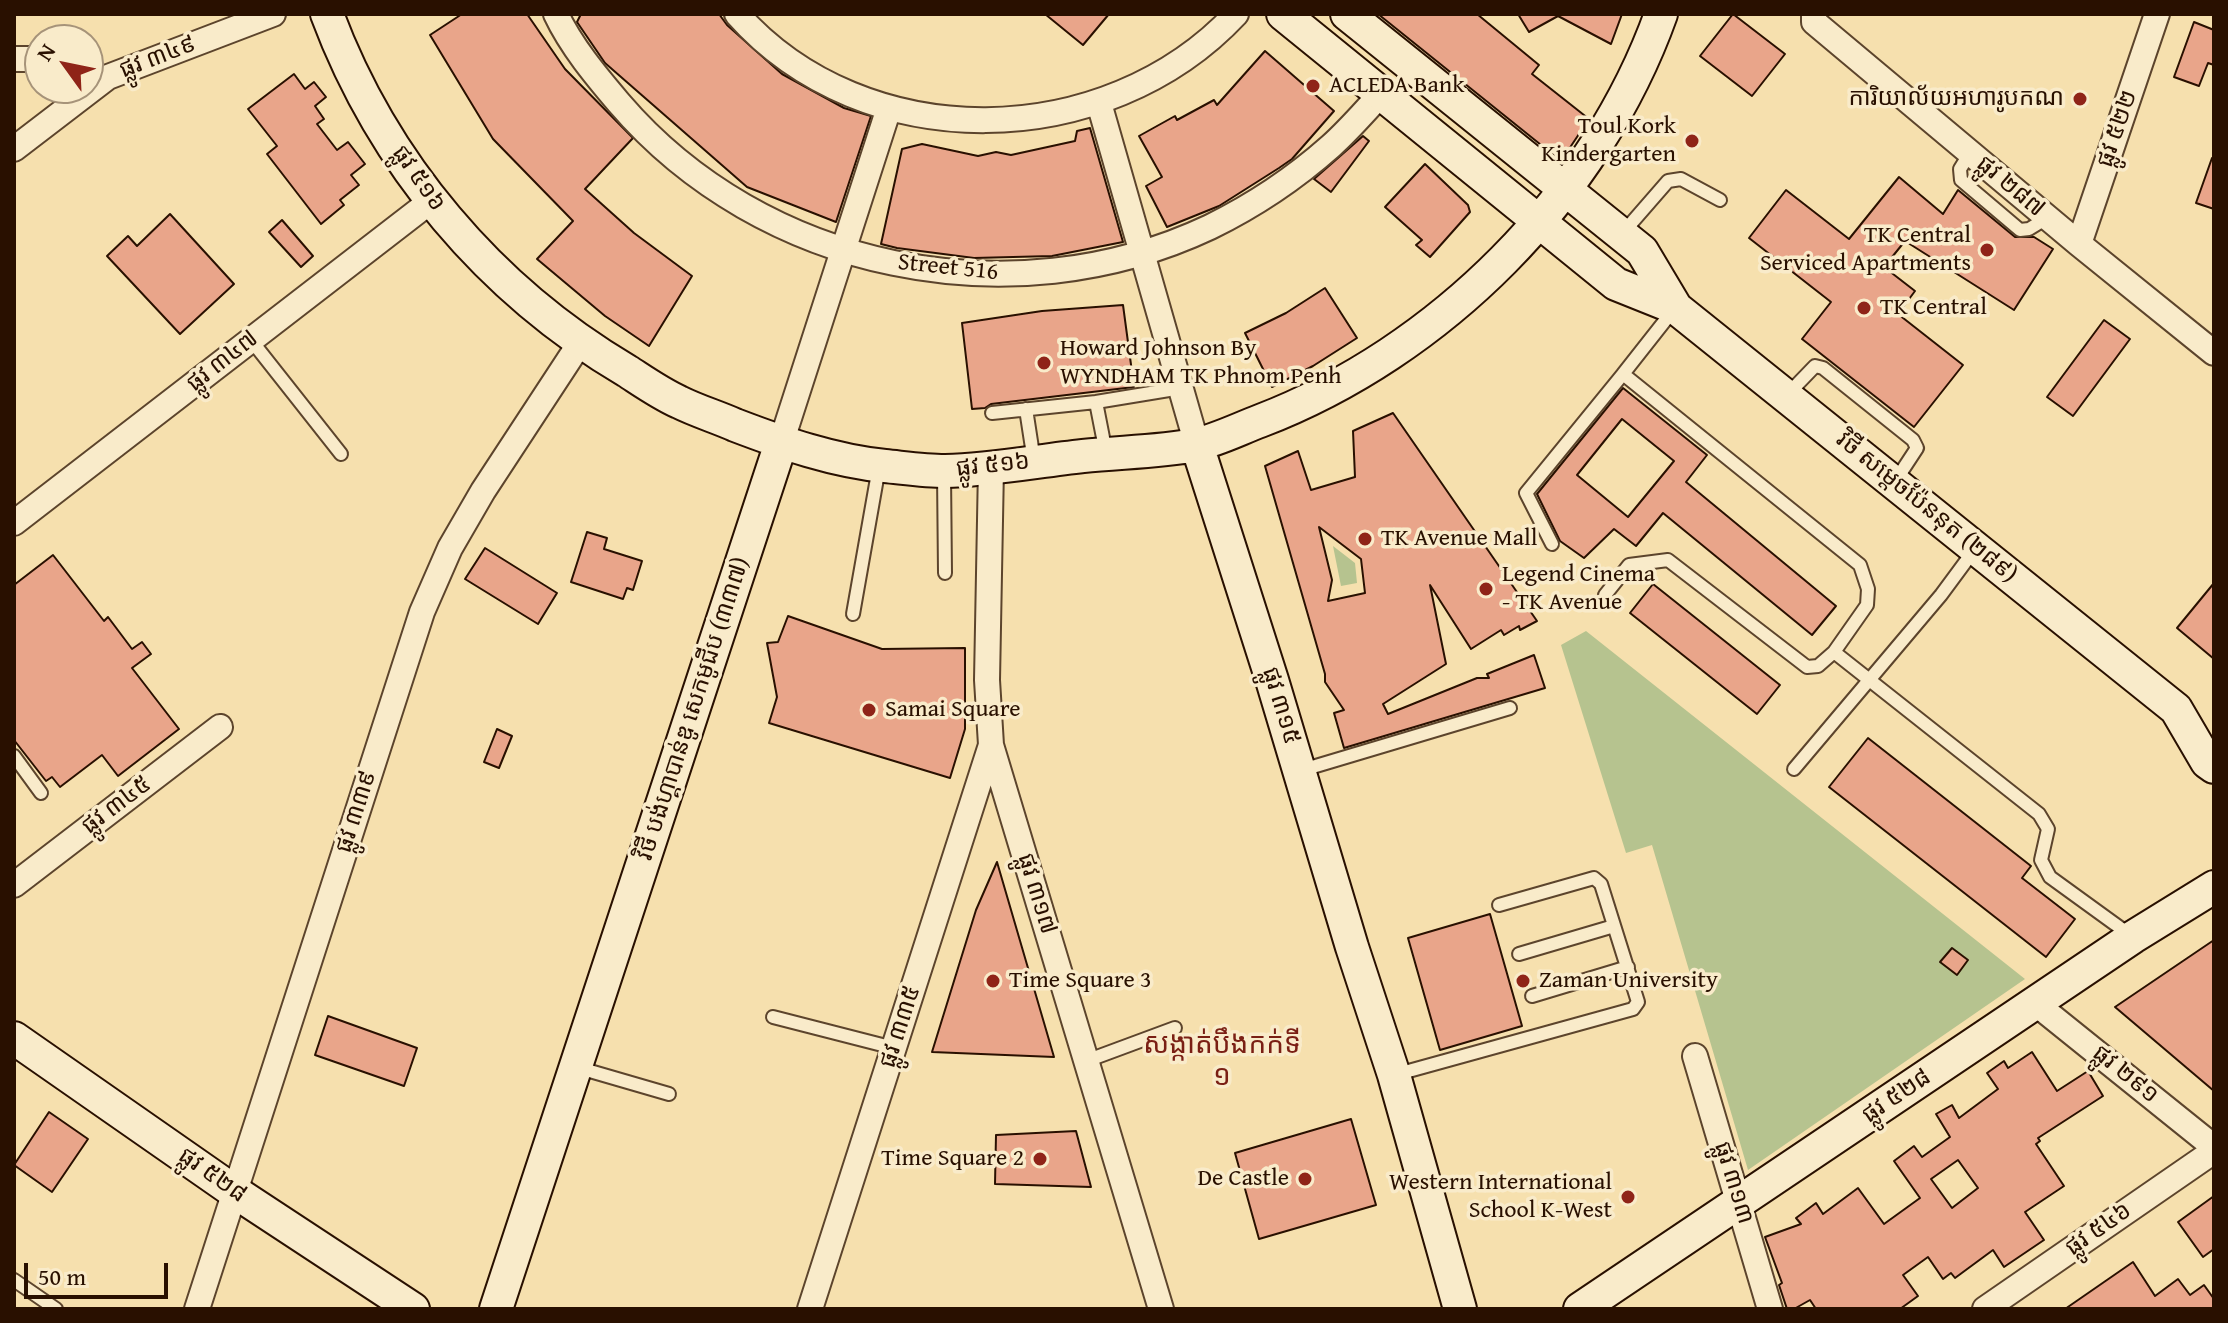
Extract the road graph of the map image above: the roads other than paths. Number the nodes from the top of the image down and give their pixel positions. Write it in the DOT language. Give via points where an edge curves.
graph roads {
  1 [pos="273,14"];
  2 [pos="556,14"];
  3 [pos="737,14"];
  4 [pos="1236,14"];
  5 [pos="1283,14"];
  6 [pos="1347,14"];
  7 [pos="1661,14"];
  8 [pos="1814,14"];
  9 [pos="2157,14"];
  10 [pos="335,16"];
  11 [pos="104,70"];
  12 [pos="1381,94"];
  13 [pos="1099,103"];
  14 [pos="63,104"];
  15 [pos="889,108"];
  16 [pos="14,149"];
  17 [pos="1564,189"];
  18 [pos="1720,200"];
  19 [pos="431,201"];
  20 [pos="1538,221"];
  21 [pos="1621,235"];
  22 [pos="2079,244"];
  23 [pos="843,252"];
  24 [pos="1142,253"];
  25 [pos="1676,308"];
  26 [pos="251,340"];
  27 [pos="580,343"];
  28 [pos="2214,353"];
  29 [pos="1623,374"];
  30 [pos="1169,390"];
  31 [pos="1786,396"];
  32 [pos="1096,402"];
  33 [pos="1026,409"];
  34 [pos="992,413"];
  35 [pos="781,443"];
  36 [pos="1197,445"];
  37 [pos="1106,453"];
  38 [pos="341,454"];
  39 [pos="1034,462"];
  40 [pos="879,466"];
  41 [pos="991,467"];
  42 [pos="944,471"];
  43 [pos="1894,483"];
  44 [pos="14,523"];
  45 [pos="1552,544"];
  46 [pos="1975,548"];
  47 [pos="945,573"];
  48 [pos="1605,595"];
  49 [pos="853,614"];
  50 [pos="1834,652"];
  51 [pos="1871,680"];
  52 [pos="1510,708"];
  53 [pos="2176,709"];
  54 [pos="2214,721"];
  55 [pos="220,727"];
  56 [pos="991,745"];
  57 [pos="14,756"];
  58 [pos="2214,767"];
  59 [pos="1794,769"];
  60 [pos="1299,771"];
  61 [pos="41,793"];
  62 [pos="14,885"];
  63 [pos="2214,887"];
  64 [pos="1499,905"];
  65 [pos="1614,926"];
  66 [pos="2133,937"];
  67 [pos="1519,954"];
  68 [pos="1628,967"];
  69 [pos="1532,996"];
  70 [pos="2035,1003"];
  71 [pos="773,1017"];
  72 [pos="1175,1028"];
  73 [pos="14,1038"];
  74 [pos="894,1048"];
  75 [pos="1695,1056"];
  76 [pos="1086,1061"];
  77 [pos="574,1066"];
  78 [pos="1394,1075"];
  79 [pos="669,1094"];
  80 [pos="2214,1149"];
  81 [pos="235,1192"];
  82 [pos="1739,1204"];
  83 [pos="14,1280"];
  84 [pos="56,1309"];
  85 [pos="197,1309"];
  86 [pos="413,1309"];
  87 [pos="496,1309"];
  88 [pos="810,1309"];
  89 [pos="1161,1309"];
  90 [pos="1460,1309"];
  91 [pos="1580,1309"];
  92 [pos="1770,1309"];
  93 [pos="1985,1309"];
  1 -- 11 [label="street, ផ្លូវ ៣៤៩"];
  2 -- 23 [label="street, Street 516" via="595,75 685,168 739,205"];
  3 -- 15 [label="street" via="791,61 838,89"];
  4 -- 13 [label="street" via="1185,59"];
  5 -- 12 [label="street, វិថី សម្តេចប៉ែននុត (២៨៩)"];
  6 -- 17 [label="street, វិថី សម្តេចប៉ែននុត (២៨៩)"];
  7 -- 17 [label="street, ផ្លូវ ៥១៦" via="1631,84"];
  8 -- 22 [label="street, ផ្លូវ ២៨៧" via="1814,22"];
  9 -- 22 [label="street, ផ្លូវ ៥២២"];
  10 -- 19 [label="street, ផ្លូវ ៥១៦" via="374,115"];
  12 -- 20 [label="street, វិថី សម្តេចប៉ែននុត (២៨៩)"];
  12 -- 24 [label="street, Street 516" via="1331,146 1273,191 1210,227"];
  13 -- 15 [label="street" via="1030,119 959,121"];
  13 -- 24 [label="street, ផ្លូវ ៣១៥"];
  14 -- 16 [label="street, ផ្លូវ ៣៤៩"];
  15 -- 23 [label="street, វិថី បង់ហ្គាបាន់ឌូ សេកមូជីប (៣៣៧)"];
  17 -- 20 [label="street, ផ្លូវ ៥១៦"];
  17 -- 21 [label="street, វិថី សម្តេចប៉ែននុត (២៨៩)"];
  18 -- 21 [label="lane" via="1681,179 1668,181"];
  19 -- 26 [label="street, ផ្លូវ ៣៤៧"];
  19 -- 27 [label="street, ផ្លូវ ៥១៦" via="524,300"];
  20 -- 25 [label="street, វិថី សម្តេចប៉ែននុត (២៨៩)" via="1616,284"];
  20 -- 36 [label="street, ផ្លូវ ៥១៦" via="1437,320 1379,361 1295,407"];
  21 -- 25 [label="street, វិថី សម្តេចប៉ែននុត (២៨៩)" via="1642,251"];
  22 -- 28 [label="street, ផ្លូវ ២៨៧"];
  23 -- 24 [label="street, Street 516" via="917,269 992,275 1068,270"];
  23 -- 35 [label="street, វិថី បង់ហ្គាបាន់ឌូ សេកមូជីប (៣៣៧)"];
  24 -- 36 [label="street, ផ្លូវ ៣១៥"];
  25 -- 29 [label="lane"];
  25 -- 31 [label="street, វិថី សម្តេចប៉ែននុត (២៨៩)"];
  26 -- 38 [label="lane"];
  26 -- 44 [label="street, ផ្លូវ ៣៤៧"];
  27 -- 35 [label="street, ផ្លូវ ៥១៦" via="677,401"];
  27 -- 81 [label="street, ផ្លូវ ៣៣៩" via="483,491 422,612"];
  29 -- 45 [label="lane" via="1526,493"];
  29 -- 50 [label="lane" via="1860,565 1867,605"];
  30 -- 32 [label="lane"];
  31 -- 43 [label="street, វិថី សម្តេចប៉ែននុត (២៨៩)"];
  31 -- 43 [label="lane" via="1809,370 1823,368 1913,440 1914,456"];
  32 -- 33 [label="lane"];
  32 -- 37 [label="lane"];
  33 -- 34 [label="lane"];
  33 -- 39 [label="lane"];
  35 -- 40 [label="street, ផ្លូវ ៥១៦"];
  35 -- 77 [label="street, វិថី បង់ហ្គាបាន់ឌូ សេកមូជីប (៣៣៧)"];
  36 -- 37 [label="street, ផ្លូវ ៥១៦"];
  36 -- 60 [label="street, ផ្លូវ ៣១៥"];
  37 -- 39 [label="street, ផ្លូវ ៥១៦"];
  39 -- 41 [label="street, ផ្លូវ ៥១៦"];
  40 -- 42 [label="street, ផ្លូវ ៥១៦"];
  40 -- 49 [label="lane"];
  41 -- 42 [label="street, ផ្លូវ ៥១៦"];
  41 -- 56 [label="street, ផ្លូវ ៣១៧"];
  42 -- 47 [label="lane"];
  43 -- 46 [label="street, វិថី សម្តេចប៉ែននុត (២៨៩)"];
  46 -- 51 [label="lane"];
  46 -- 53 [label="street, វិថី សម្តេចប៉ែននុត (២៨៩)"];
  48 -- 50 [label="lane" via="1629,565 1668,560 1807,667 1818,666"];
  50 -- 51 [label="lane"];
  51 -- 59 [label="lane"];
  51 -- 66 [label="lane" via="2039,814 2048,829 2041,860 2050,877"];
  52 -- 60 [label="lane"];
  53 -- 54 [label="street, វិថី សម្តេចប៉ែននុត (២៨៩)"];
  53 -- 58 [label="street, វិថី សម្តេចប៉ែននុត (២៨៩)"];
  55 -- 62 [label="street, ផ្លូវ ៣៤៥"];
  56 -- 74 [label="street, ផ្លូវ ៣៣៥"];
  56 -- 76 [label="street, ផ្លូវ ៣១៧"];
  57 -- 61 [label="lane"];
  60 -- 78 [label="street, ផ្លូវ ៣១៥"];
  63 -- 66 [label="street, ផ្លូវ ៥២៨"];
  64 -- 65 [label="lane" via="1594,878 1601,884"];
  65 -- 67 [label="lane"];
  65 -- 68 [label="lane"];
  66 -- 70 [label="street, ផ្លូវ ៥២៨"];
  68 -- 69 [label="lane"];
  68 -- 78 [label="lane" via="1638,1002 1633,1009"];
  70 -- 80 [label="street, ផ្លូវ ២៩១"];
  70 -- 82 [label="street, ផ្លូវ ៥២៨"];
  71 -- 74 [label="lane"];
  72 -- 76 [label="lane"];
  73 -- 81 [label="street, ផ្លូវ ៥២៨"];
  74 -- 88 [label="street, ផ្លូវ ៣៣៥"];
  75 -- 82 [label="street, ផ្លូវ ៣១៣"];
  76 -- 89 [label="street, ផ្លូវ ៣១៧"];
  77 -- 79 [label="lane"];
  77 -- 87 [label="street, វិថី បង់ហ្គាបាន់ឌូ សេកមូជីប (៣៣៧)"];
  78 -- 90 [label="street, ផ្លូវ ៣១៥"];
  80 -- 93 [label="street, ផ្លូវ ៥៤៦"];
  81 -- 85 [label="street, ផ្លូវ ៣៣៩"];
  81 -- 86 [label="street, ផ្លូវ ៥២៨"];
  82 -- 91 [label="street, ផ្លូវ ៥២៨"];
  82 -- 92 [label="street, ផ្លូវ ៣១៣"];
  83 -- 84 [label="lane"];
}
